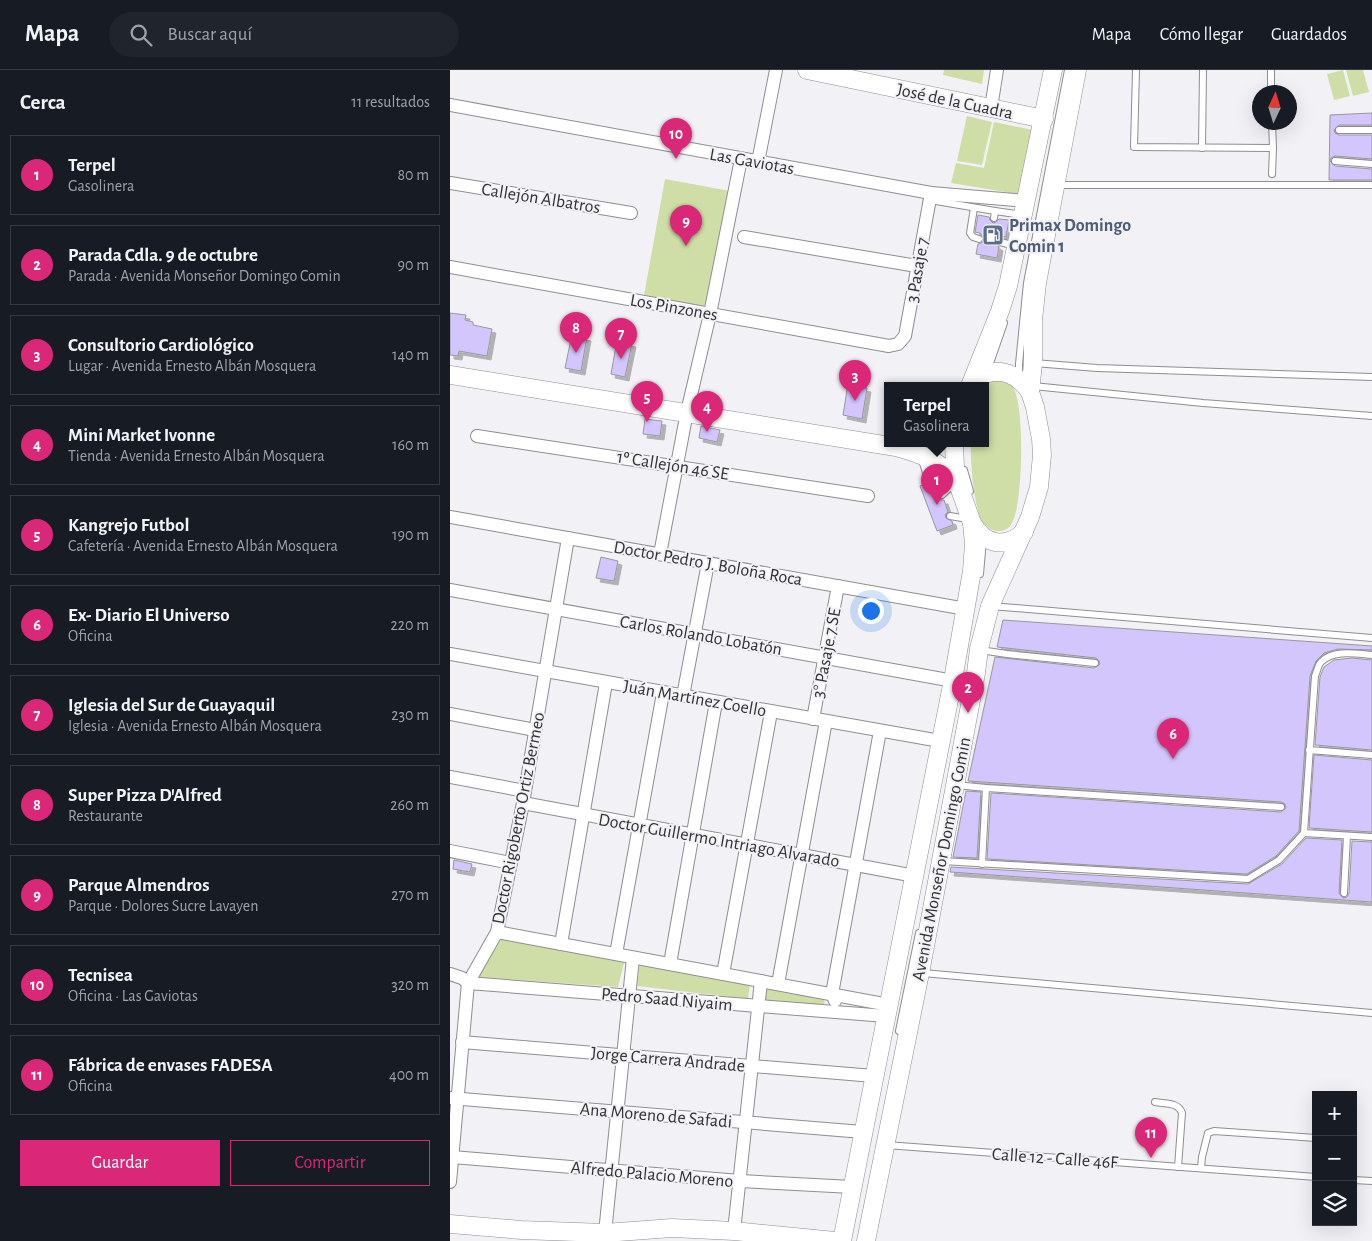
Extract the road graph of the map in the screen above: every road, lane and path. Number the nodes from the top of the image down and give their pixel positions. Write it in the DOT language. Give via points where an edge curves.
graph roads {
  1 [pos="776,70"];
  2 [pos="807,70"];
  3 [pos="997,70"];
  4 [pos="1053,70"];
  5 [pos="1060,70"];
  6 [pos="1068,70"];
  7 [pos="1077,70"];
  8 [pos="1136,70"];
  9 [pos="1203,70"];
  10 [pos="1271,70"];
  11 [pos="1272,85"];
  12 [pos="450,105"];
  13 [pos="991,108"];
  14 [pos="1044,119"];
  15 [pos="1272,130"];
  16 [pos="1340,130"];
  17 [pos="1372,130"];
  18 [pos="1202,148"];
  19 [pos="1272,148"];
  20 [pos="741,159"];
  21 [pos="758,162"];
  22 [pos="1335,162"];
  23 [pos="1372,164"];
  24 [pos="1272,174"];
  25 [pos="450,183"];
  26 [pos="1054,185"];
  27 [pos="1372,185"];
  28 [pos="931,196"];
  29 [pos="974,208"];
  30 [pos="1025,208"];
  31 [pos="631,213"];
  32 [pos="744,238"];
  33 [pos="979,239"];
  34 [pos="450,266"];
  35 [pos="917,266"];
  36 [pos="1010,305"];
  37 [pos="710,314"];
  38 [pos="1007,314"];
  39 [pos="898,344"];
  40 [pos="1033,363"];
  41 [pos="450,375"];
  42 [pos="1372,377"];
  43 [pos="977,382"];
  44 [pos="1026,388"];
  45 [pos="687,412"];
  46 [pos="1372,416"];
  47 [pos="477,436"];
  48 [pos="884,444"];
  49 [pos="899,447"];
  50 [pos="954,447"];
  51 [pos="961,447"];
  52 [pos="920,454"];
  53 [pos="677,465"];
  54 [pos="957,481"];
  55 [pos="929,482"];
  56 [pos="1031,488"];
  57 [pos="942,494"];
  58 [pos="971,494"];
  59 [pos="868,496"];
  60 [pos="950,516"];
  61 [pos="450,517"];
  62 [pos="973,518"];
  63 [pos="1019,536"];
  64 [pos="983,537"];
  65 [pos="568,538"];
  66 [pos="660,554"];
  67 [pos="708,563"];
  68 [pos="978,582"];
  69 [pos="838,586"];
  70 [pos="450,590"];
  71 [pos="976,608"];
  72 [pos="556,609"];
  73 [pos="694,634"];
  74 [pos="1372,638"];
  75 [pos="979,649"];
  76 [pos="450,654"];
  77 [pos="1372,655"];
  78 [pos="825,657"];
  79 [pos="1095,663"];
  80 [pos="545,672"];
  81 [pos="956,681"];
  82 [pos="606,683"];
  83 [pos="662,693"];
  84 [pos="682,696"];
  85 [pos="716,702"];
  86 [pos="771,712"];
  87 [pos="450,714"];
  88 [pos="820,720"];
  89 [pos="535,730"];
  90 [pos="880,731"];
  91 [pos="940,741"];
  92 [pos="1309,750"];
  93 [pos="1372,755"];
  94 [pos="450,777"];
  95 [pos="954,784"];
  96 [pos="986,788"];
  97 [pos="524,797"];
  98 [pos="1281,807"];
  99 [pos="942,812"];
  100 [pos="585,815"];
  101 [pos="639,825"];
  102 [pos="1304,833"];
  103 [pos="693,835"];
  104 [pos="1348,836"];
  105 [pos="1372,837"];
  106 [pos="747,845"];
  107 [pos="450,852"];
  108 [pos="801,855"];
  109 [pos="941,861"];
  110 [pos="511,863"];
  111 [pos="982,864"];
  112 [pos="855,865"];
  113 [pos="915,876"];
  114 [pos="1344,893"];
  115 [pos="920,929"];
  116 [pos="497,932"];
  117 [pos="561,944"];
  118 [pos="616,954"];
  119 [pos="633,958"];
  120 [pos="670,964"];
  121 [pos="920,973"];
  122 [pos="450,974"];
  123 [pos="723,974"];
  124 [pos="762,981"];
  125 [pos="468,983"];
  126 [pos="778,984"];
  127 [pos="832,994"];
  128 [pos="629,996"];
  129 [pos="759,1006"];
  130 [pos="888,1010"];
  131 [pos="831,1012"];
  132 [pos="1372,1013"];
  133 [pos="898,1036"];
  134 [pos="462,1042"];
  135 [pos="623,1055"];
  136 [pos="752,1066"];
  137 [pos="874,1076"];
  138 [pos="454,1098"];
  139 [pos="1155,1102"];
  140 [pos="617,1112"];
  141 [pos="746,1123"];
  142 [pos="863,1132"];
  143 [pos="1312,1138"];
  144 [pos="885,1145"];
  145 [pos="452,1157"];
  146 [pos="1178,1167"];
  147 [pos="1201,1168"];
  148 [pos="611,1171"];
  149 [pos="1312,1177"];
  150 [pos="1357,1180"];
  151 [pos="740,1181"];
  152 [pos="1372,1181"];
  153 [pos="450,1182"];
  154 [pos="855,1195"];
  155 [pos="450,1224"];
  156 [pos="734,1231"];
  157 [pos="605,1233"];
  158 [pos="836,1241"];
  159 [pos="842,1241"];
  160 [pos="866,1241"];
  1 -- 21 [label="street"];
  2 -- 13 [label="main road, José de la Cuadra"];
  3 -- 13 [label="street"];
  4 -- 14 [label="main road"];
  5 -- 36 [label="lane"];
  6 -- 44 [label="lane, Avenida Monseñor Domingo Comin" via="1027,283 1020,355"];
  7 -- 26 [label="main road, Avenida Monseñor Domingo Comin"];
  8 -- 18 [label="lane" via="1134,147"];
  9 -- 18 [label="lane"];
  10 -- 11 [label="lane"];
  12 -- 20 [label="street, Las Gaviotas"];
  13 -- 14 [label="main road, José de la Cuadra"];
  14 -- 30 [label="main road"];
  15 -- 19 [label="lane"];
  16 -- 17 [label="lane"];
  18 -- 19 [label="lane"];
  19 -- 24 [label="lane"];
  20 -- 21 [label="street, Las Gaviotas"];
  20 -- 37 [label="street"];
  21 -- 28 [label="street, Las Gaviotas"];
  22 -- 23 [label="lane"];
  25 -- 31 [label="street, Callejón Albatros"];
  26 -- 27 [label="lane"];
  26 -- 40 [label="main road, Avenida Monseñor Domingo Comin" via="1037,283"];
  28 -- 29 [label="lane"];
  28 -- 30 [label="street, Las Gaviotas"];
  28 -- 35 [label="street, 3 Pasaje 7"];
  29 -- 30 [label="lane" via="995,215"];
  29 -- 33 [label="lane" via="970,233"];
  30 -- 43 [label="main road" via="1008,244 1000,311"];
  32 -- 35 [label="street"];
  34 -- 37 [label="street, Los Pinzones"];
  35 -- 39 [label="street, 3 Pasaje 7" via="905,336"];
  37 -- 39 [label="street, Los Pinzones" via="889,346"];
  37 -- 45 [label="street"];
  38 -- 43 [label="lane"];
  40 -- 42 [label="lane"];
  40 -- 44 [label="main road, Avenida Monseñor Domingo Comin"];
  41 -- 45 [label="main road"];
  43 -- 44 [label="main road" via="1004,372"];
  44 -- 46 [label="lane"];
  44 -- 63 [label="main road, Avenida Monseñor Domingo Comin" via="1039,423 1042,455 1037,494"];
  45 -- 48 [label="main road"];
  45 -- 53 [label="street"];
  47 -- 53 [label="street, 1º Callejón 46 SE"];
  49 -- 52 [label="main road"];
  50 -- 54 [label="main road, Avenida Monseñor Domingo Comin"];
  51 -- 58 [label="lane"];
  52 -- 54 [label="main road" via="934,460"];
  52 -- 55 [label="lane"];
  53 -- 59 [label="street, 1º Callejón 46 SE"];
  53 -- 66 [label="street"];
  54 -- 57 [label="lane"];
  54 -- 62 [label="main road, Avenida Monseñor Domingo Comin"];
  56 -- 63 [label="lane, Avenida Monseñor Domingo Comin"];
  60 -- 62 [label="lane"];
  61 -- 65 [label="street, Doctor Pedro J. Boloña Roca"];
  62 -- 64 [label="main road"];
  62 -- 71 [label="main road, Avenida Monseñor Domingo Comin"];
  63 -- 64 [label="main road" via="1000,543"];
  63 -- 71 [label="main road, Avenida Monseñor Domingo Comin"];
  63 -- 99 [label="lane, Avenida Monseñor Domingo Comin" via="982,611"];
  64 -- 68 [label="lane"];
  65 -- 66 [label="street, Doctor Pedro J. Boloña Roca"];
  65 -- 72 [label="street, Doctor Rigoberto Ortiz Bermeo"];
  66 -- 67 [label="street, Doctor Pedro J. Boloña Roca"];
  67 -- 69 [label="street, Doctor Pedro J. Boloña Roca"];
  67 -- 73 [label="street"];
  69 -- 71 [label="street, Doctor Pedro J. Boloña Roca"];
  69 -- 78 [label="street, 3° Pasaje 7 SE"];
  70 -- 72 [label="street, Carlos Rolando Lobatón"];
  71 -- 74 [label="lane"];
  71 -- 75 [label="main road, Avenida Monseñor Domingo Comin"];
  71 -- 81 [label="main road, Avenida Monseñor Domingo Comin"];
  72 -- 73 [label="street, Carlos Rolando Lobatón"];
  72 -- 80 [label="street, Doctor Rigoberto Ortiz Bermeo"];
  73 -- 78 [label="street, Carlos Rolando Lobatón"];
  73 -- 84 [label="street"];
  75 -- 79 [label="lane"];
  75 -- 95 [label="main road, Avenida Monseñor Domingo Comin"];
  76 -- 80 [label="street, Juán Martínez Coello"];
  77 -- 92 [label="lane" via="1342,653 1320,662 1315,676"];
  78 -- 81 [label="street, Carlos Rolando Lobatón"];
  78 -- 88 [label="street, 3° Pasaje 7 SE"];
  80 -- 82 [label="street, Juán Martínez Coello"];
  80 -- 89 [label="street, Doctor Rigoberto Ortiz Bermeo"];
  81 -- 91 [label="main road, Avenida Monseñor Domingo Comin"];
  81 -- 154 [label="lane, Avenida Monseñor Domingo Comin"];
  82 -- 83 [label="street, Juán Martínez Coello"];
  82 -- 100 [label="street"];
  83 -- 84 [label="street, Juán Martínez Coello"];
  83 -- 101 [label="street"];
  84 -- 85 [label="street, Juán Martínez Coello"];
  85 -- 86 [label="street, Juán Martínez Coello"];
  85 -- 103 [label="street"];
  86 -- 88 [label="street, Juán Martínez Coello"];
  86 -- 106 [label="street"];
  87 -- 89 [label="street"];
  88 -- 90 [label="street, Juán Martínez Coello"];
  88 -- 108 [label="street, 3° Pasaje 7 SE"];
  89 -- 97 [label="street, Doctor Rigoberto Ortiz Bermeo"];
  90 -- 91 [label="street, Juán Martínez Coello"];
  90 -- 112 [label="street"];
  91 -- 113 [label="main road, Avenida Monseñor Domingo Comin"];
  92 -- 93 [label="lane"];
  92 -- 102 [label="lane"];
  94 -- 97 [label="street, Doctor Guillermo Intriago Alvarado"];
  95 -- 96 [label="lane"];
  95 -- 109 [label="main road, Avenida Monseñor Domingo Comin"];
  96 -- 98 [label="lane"];
  96 -- 111 [label="lane"];
  97 -- 100 [label="street, Doctor Guillermo Intriago Alvarado"];
  97 -- 110 [label="street, Doctor Rigoberto Ortiz Bermeo"];
  100 -- 101 [label="street, Doctor Guillermo Intriago Alvarado"];
  100 -- 117 [label="street"];
  101 -- 103 [label="street, Doctor Guillermo Intriago Alvarado"];
  101 -- 118 [label="street"];
  102 -- 104 [label="lane"];
  102 -- 111 [label="lane" via="1279,860 1248,880"];
  103 -- 106 [label="street, Doctor Guillermo Intriago Alvarado"];
  103 -- 120 [label="street"];
  104 -- 105 [label="lane"];
  104 -- 114 [label="lane"];
  106 -- 108 [label="street, Doctor Guillermo Intriago Alvarado"];
  106 -- 123 [label="street"];
  107 -- 110 [label="street"];
  108 -- 112 [label="street, Doctor Guillermo Intriago Alvarado"];
  108 -- 126 [label="street, 3° Pasaje 7 SE"];
  109 -- 111 [label="lane"];
  109 -- 121 [label="main road, Avenida Monseñor Domingo Comin"];
  110 -- 116 [label="street, Doctor Rigoberto Ortiz Bermeo"];
  112 -- 113 [label="street, Doctor Guillermo Intriago Alvarado"];
  112 -- 127 [label="street"];
  113 -- 130 [label="main road, Avenida Monseñor Domingo Comin"];
  115 -- 133 [label="lane, Avenida Monseñor Domingo Comin"];
  116 -- 117 [label="street, Pedro Saad Niyaim"];
  116 -- 125 [label="street, Doctor Rigoberto Ortiz Bermeo"];
  117 -- 118 [label="street, Pedro Saad Niyaim"];
  118 -- 119 [label="street, Pedro Saad Niyaim"];
  119 -- 120 [label="street, Pedro Saad Niyaim"];
  119 -- 128 [label="street"];
  120 -- 123 [label="street, Pedro Saad Niyaim"];
  121 -- 132 [label="lane"];
  121 -- 144 [label="main road, Avenida Monseñor Domingo Comin"];
  122 -- 125 [label="street, Pedro Saad Niyaim"];
  123 -- 124 [label="street, Pedro Saad Niyaim"];
  124 -- 126 [label="street, Pedro Saad Niyaim"];
  124 -- 129 [label="street"];
  125 -- 128 [label="street, Pedro Saad Niyaim"];
  125 -- 134 [label="street, Doctor Rigoberto Ortiz Bermeo"];
  126 -- 127 [label="street, Pedro Saad Niyaim"];
  127 -- 130 [label="street, Pedro Saad Niyaim"];
  127 -- 131 [label="street" via="835,1005"];
  128 -- 129 [label="street, Pedro Saad Niyaim"];
  128 -- 135 [label="street"];
  129 -- 131 [label="street, Pedro Saad Niyaim"];
  129 -- 136 [label="street"];
  130 -- 131 [label="street, Pedro Saad Niyaim"];
  130 -- 137 [label="main road, Avenida Monseñor Domingo Comin"];
  134 -- 135 [label="street, Jorge Carrera Andrade"];
  134 -- 138 [label="street, Doctor Rigoberto Ortiz Bermeo"];
  135 -- 136 [label="street, Jorge Carrera Andrade"];
  135 -- 140 [label="street"];
  136 -- 137 [label="street, Jorge Carrera Andrade"];
  136 -- 141 [label="street"];
  137 -- 142 [label="main road, Avenida Monseñor Domingo Comin"];
  138 -- 140 [label="street, Ana Moreno de Safadi"];
  138 -- 145 [label="street, Doctor Rigoberto Ortiz Bermeo"];
  139 -- 146 [label="lane" via="1176,1105 1182,1113"];
  140 -- 141 [label="street, Ana Moreno de Safadi"];
  140 -- 148 [label="street"];
  141 -- 142 [label="street, Ana Moreno de Safadi"];
  141 -- 151 [label="street"];
  142 -- 154 [label="main road, Avenida Monseñor Domingo Comin"];
  143 -- 147 [label="lane" via="1214,1131 1208,1133"];
  144 -- 146 [label="lane, Calle 12 - Calle 46F"];
  144 -- 160 [label="main road, Avenida Monseñor Domingo Comin"];
  145 -- 148 [label="street, Alfredo Palacio Moreno"];
  145 -- 153 [label="street, Doctor Rigoberto Ortiz Bermeo"];
  146 -- 147 [label="lane, Calle 12 - Calle 46F"];
  147 -- 149 [label="lane, Calle 12 - Calle 46F"];
  148 -- 151 [label="street, Alfredo Palacio Moreno"];
  148 -- 157 [label="street"];
  150 -- 152 [label="lane"];
  151 -- 154 [label="street, Alfredo Palacio Moreno"];
  151 -- 156 [label="street"];
  154 -- 159 [label="main road, Avenida Monseñor Domingo Comin"];
  155 -- 157 [label="main road"];
  156 -- 157 [label="main road" via="672,1228 643,1233"];
  156 -- 158 [label="main road"];
}
